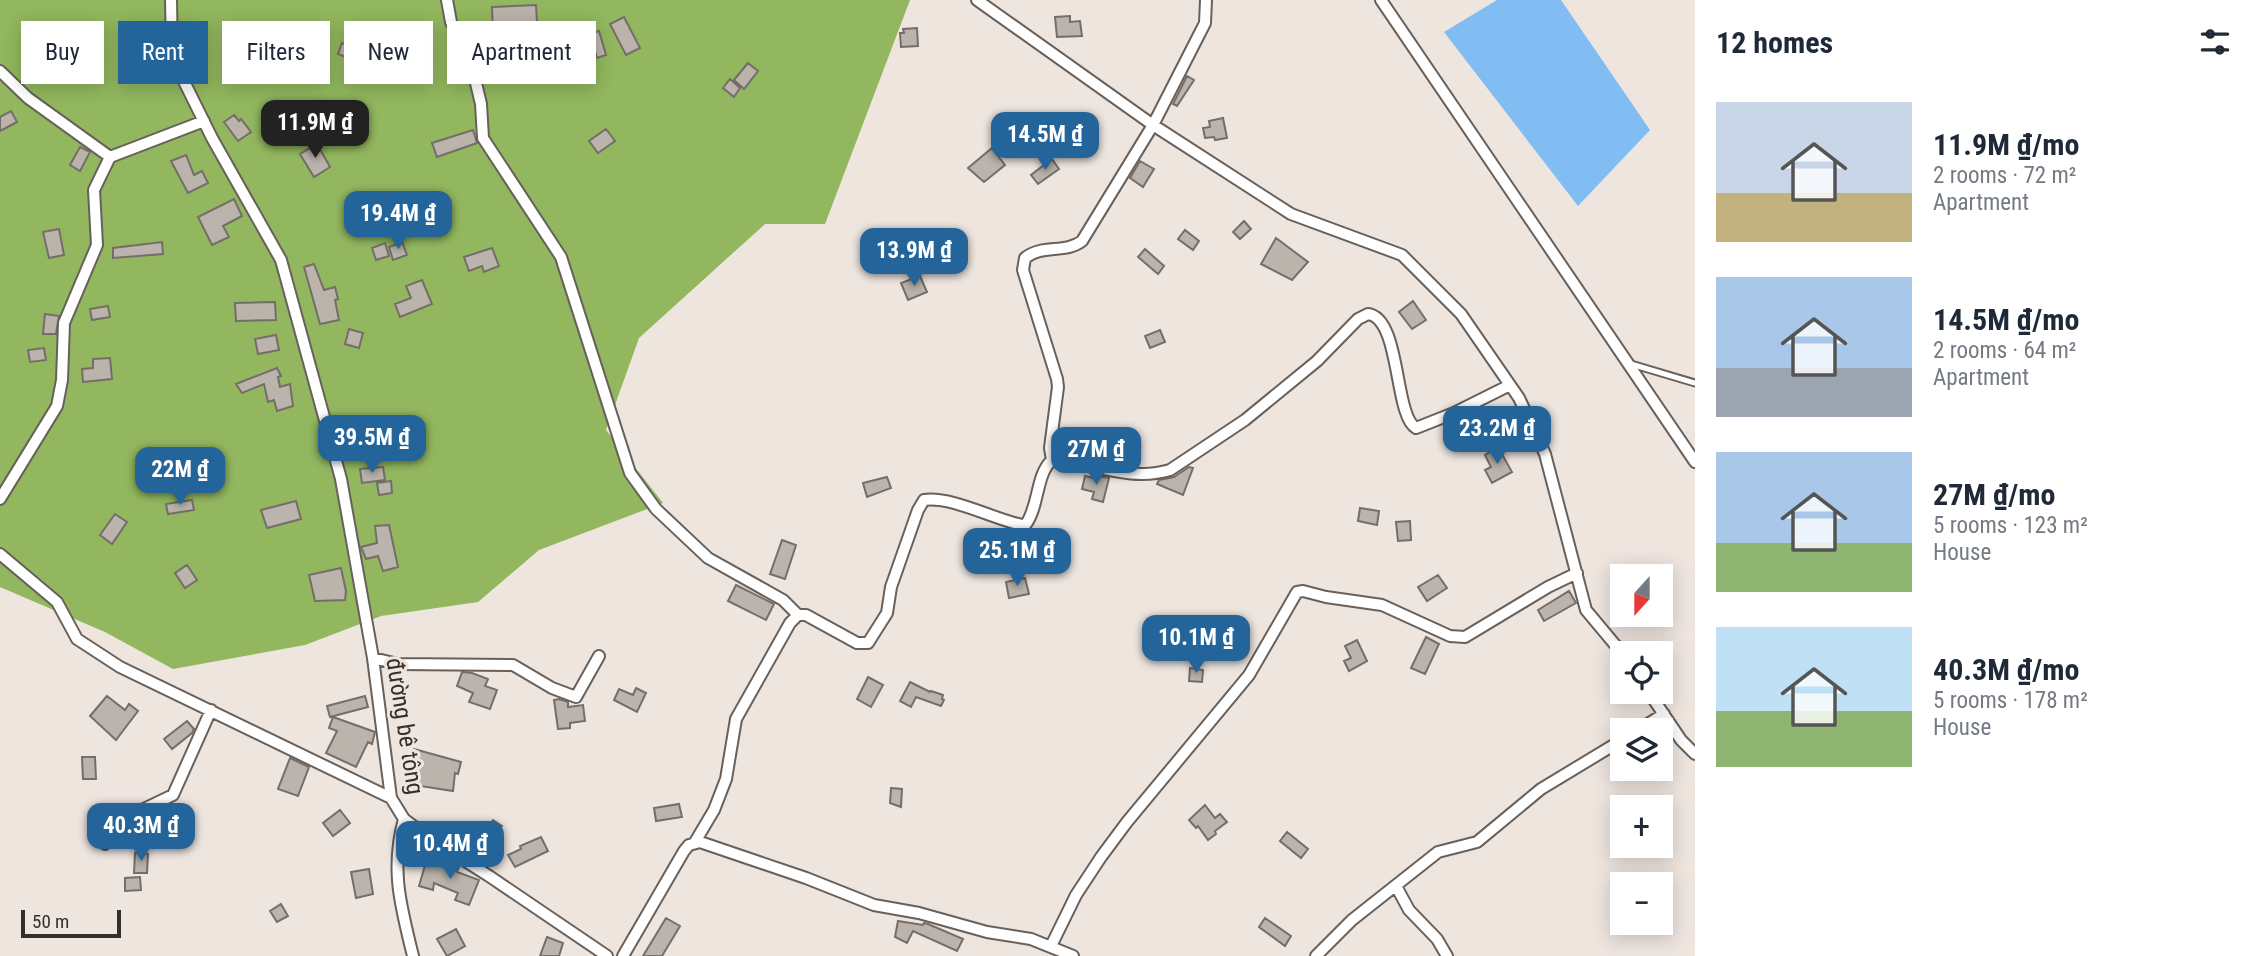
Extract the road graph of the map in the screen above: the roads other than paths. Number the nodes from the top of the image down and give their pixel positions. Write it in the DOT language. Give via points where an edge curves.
graph roads {
  1 [pos="171,0"];
  2 [pos="447,0"];
  3 [pos="977,0"];
  4 [pos="1206,0"];
  5 [pos="1381,0"];
  6 [pos="0,71"];
  7 [pos="204,121"];
  8 [pos="1153,124"];
  9 [pos="110,157"];
  10 [pos="1628,363"];
  11 [pos="1695,383"];
  12 [pos="1510,384"];
  13 [pos="1052,460"];
  14 [pos="1695,462"];
  15 [pos="0,499"];
  16 [pos="0,554"];
  17 [pos="1577,573"];
  18 [pos="798,615"];
  19 [pos="1612,641"];
  20 [pos="599,656"];
  21 [pos="373,658"];
  22 [pos="1657,704"];
  23 [pos="211,710"];
  24 [pos="1664,714"];
  25 [pos="1658,718"];
  26 [pos="1610,747"];
  27 [pos="1695,754"];
  28 [pos="391,798"];
  29 [pos="404,819"];
  30 [pos="695,842"];
  31 [pos="106,844"];
  32 [pos="1396,886"];
  33 [pos="1051,946"];
  34 [pos="413,956"];
  35 [pos="607,956"];
  36 [pos="623,956"];
  37 [pos="1073,956"];
  38 [pos="1315,956"];
  39 [pos="1447,956"];
  1 -- 7 [label="street, đường bê tông" via="172,57"];
  2 -- 18 [label="street" via="451,22 470,58 483,138 561,257 630,473 656,509 708,558 783,600"];
  3 -- 8 [label="street"];
  4 -- 8 [label="street" via="1205,23"];
  5 -- 10 [label="street"];
  6 -- 9 [label="street" via="28,99"];
  7 -- 9 [label="street"];
  7 -- 21 [label="street, đường bê tông" via="281,260 341,479"];
  8 -- 12 [label="street" via="1291,214 1402,255 1461,314"];
  8 -- 13 [label="street" via="1082,241 1025,258 1023,270 1057,379"];
  9 -- 15 [label="street" via="94,190 97,244 64,323 57,406"];
  10 -- 11 [label="lane"];
  10 -- 14 [label="street"];
  12 -- 13 [label="street" via="1416,428 1407,419 1395,358 1382,323 1368,314 1245,420 1170,470 1125,472"];
  12 -- 17 [label="street" via="1545,454"];
  13 -- 18 [label="street" via="1026,524 949,502 924,500 891,587 887,613 867,643 857,643"];
  16 -- 23 [label="street" via="57,602 77,639 120,667"];
  17 -- 19 [label="street" via="1586,610"];
  17 -- 33 [label="street" via="1465,637 1450,636 1382,605 1297,592 1249,675 1101,857 1076,894"];
  18 -- 30 [label="street" via="736,719 726,779"];
  20 -- 21 [label="street" via="576,697 513,665 398,664"];
  21 -- 28 [label="street, đường bê tông"];
  22 -- 24 [label="street"];
  23 -- 28 [label="street"];
  23 -- 31 [label="street" via="173,795 125,818"];
  24 -- 25 [label="street"];
  24 -- 27 [label="street"];
  26 -- 32 [label="street" via="1535,794 1477,842 1438,852"];
  28 -- 29 [label="street, đường bê tông"];
  29 -- 34 [label="street" via="397,852 397,886"];
  29 -- 35 [label="street, đường bê tông"];
  30 -- 33 [label="street" via="806,877 874,905"];
  30 -- 36 [label="street" via="672,870"];
  32 -- 38 [label="street"];
  32 -- 39 [label="street" via="1409,910"];
  33 -- 37 [label="street"];
}
